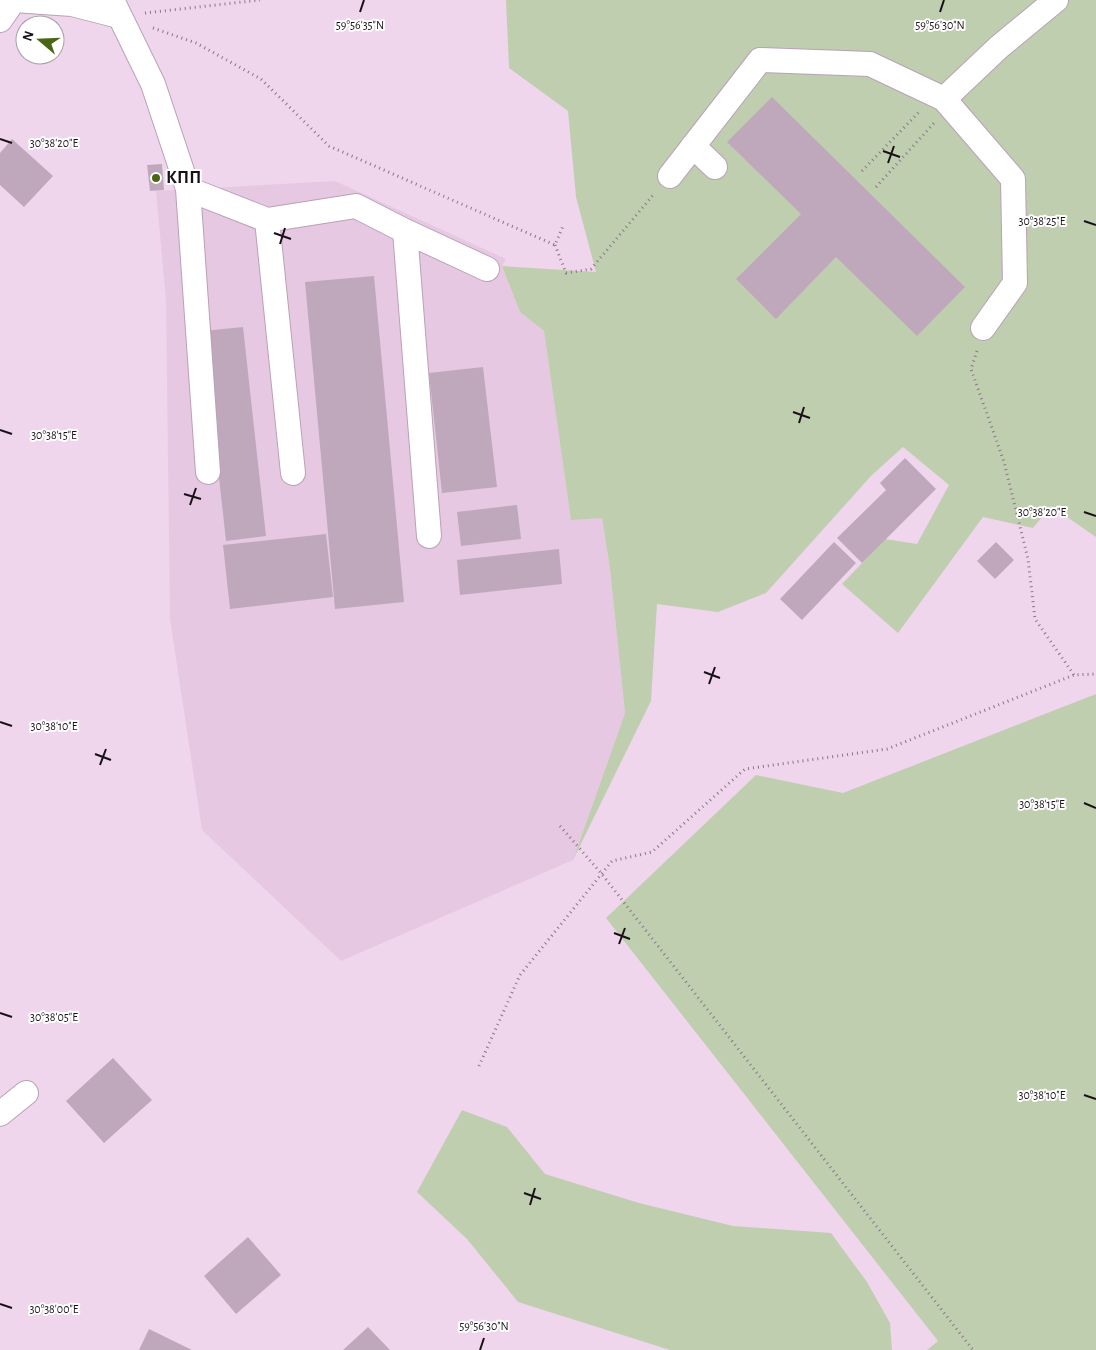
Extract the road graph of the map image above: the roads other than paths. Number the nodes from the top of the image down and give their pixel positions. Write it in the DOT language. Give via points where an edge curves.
graph roads {
  1 [pos="14,0"];
  2 [pos="1056,0"];
  3 [pos="115,8"];
  4 [pos="0,20"];
  5 [pos="944,99"];
  6 [pos="692,146"];
  7 [pos="715,167"];
  8 [pos="670,176"];
  9 [pos="188,189"];
  10 [pos="267,220"];
  11 [pos="405,231"];
  12 [pos="488,269"];
  13 [pos="984,328"];
  14 [pos="208,472"];
  15 [pos="293,473"];
  16 [pos="428,536"];
  17 [pos="26,1093"];
  18 [pos="0,1114"];
  1 -- 3 [label="street"];
  1 -- 4 [label="street"];
  2 -- 5 [label="street"];
  3 -- 9 [label="street" via="153,84"];
  5 -- 6 [label="street" via="870,64 760,60"];
  5 -- 13 [label="street" via="1013,180 1015,283"];
  6 -- 7 [label="street"];
  6 -- 8 [label="street"];
  9 -- 10 [label="street"];
  9 -- 14 [label="street"];
  10 -- 11 [label="street" via="356,206"];
  10 -- 15 [label="street"];
  11 -- 12 [label="street"];
  11 -- 16 [label="street"];
  17 -- 18 [label="street"];
}
